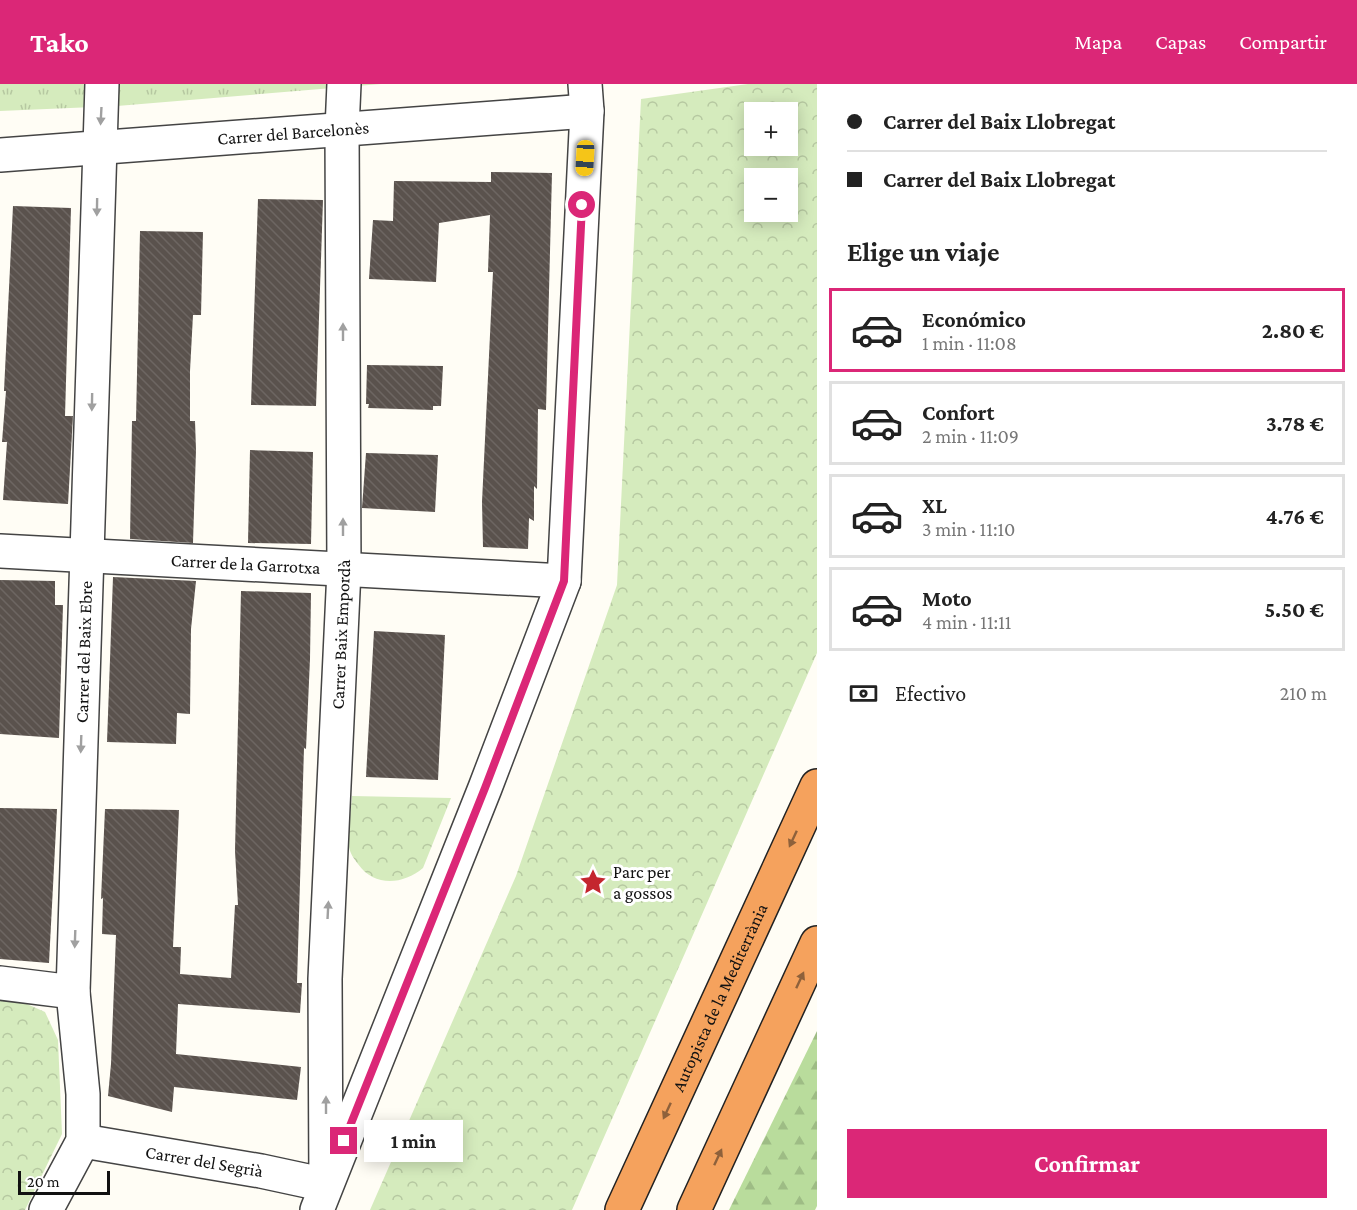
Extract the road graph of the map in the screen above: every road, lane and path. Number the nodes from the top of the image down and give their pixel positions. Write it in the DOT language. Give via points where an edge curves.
graph roads {
  1 [pos="102,84"];
  2 [pos="344,84"];
  3 [pos="586,98"];
  4 [pos="342,129"];
  5 [pos="99,148"];
  6 [pos="0,155"];
  7 [pos="0,550"];
  8 [pos="88,554"];
  9 [pos="344,570"];
  10 [pos="564,581"];
  11 [pos="817,786"];
  12 [pos="817,943"];
  13 [pos="0,983"];
  14 [pos="73,992"];
  15 [pos="83,1141"];
  16 [pos="322,1197"];
  17 [pos="46,1210"];
  18 [pos="622,1210"];
  19 [pos="694,1210"];
  1 -- 5 [label="street, Carrer del Baix Ebre, one-way"];
  2 -- 4 [label="street, Carrer Baix Empordà"];
  3 -- 4 [label="street, Carrer del Barcelonès"];
  3 -- 10 [label="street"];
  4 -- 5 [label="street, Carrer del Barcelonès"];
  9 -- 4 [label="street, Carrer Baix Empordà, one-way"];
  5 -- 6 [label="street, Carrer del Barcelonès"];
  5 -- 8 [label="street, Carrer del Baix Ebre, one-way"];
  7 -- 8 [label="street, Carrer de la Garrotxa"];
  8 -- 9 [label="street, Carrer de la Garrotxa"];
  8 -- 14 [label="street, Carrer del Baix Ebre, one-way"];
  9 -- 10 [label="street, Carrer de la Garrotxa"];
  16 -- 9 [label="street, Carrer Baix Empordà, one-way" via="325,980"];
  10 -- 16 [label="street"];
  11 -- 18 [label="highway, Autopista de la Mediterrània, one-way"];
  19 -- 12 [label="highway, one-way"];
  13 -- 14 [label="street"];
  14 -- 15 [label="street, Carrer del Baix Ebre" via="83,1094"];
  15 -- 16 [label="street, Carrer del Segrià" via="261,1170"];
  15 -- 17 [label="street, Carrer del Baix Ebre"];
}
